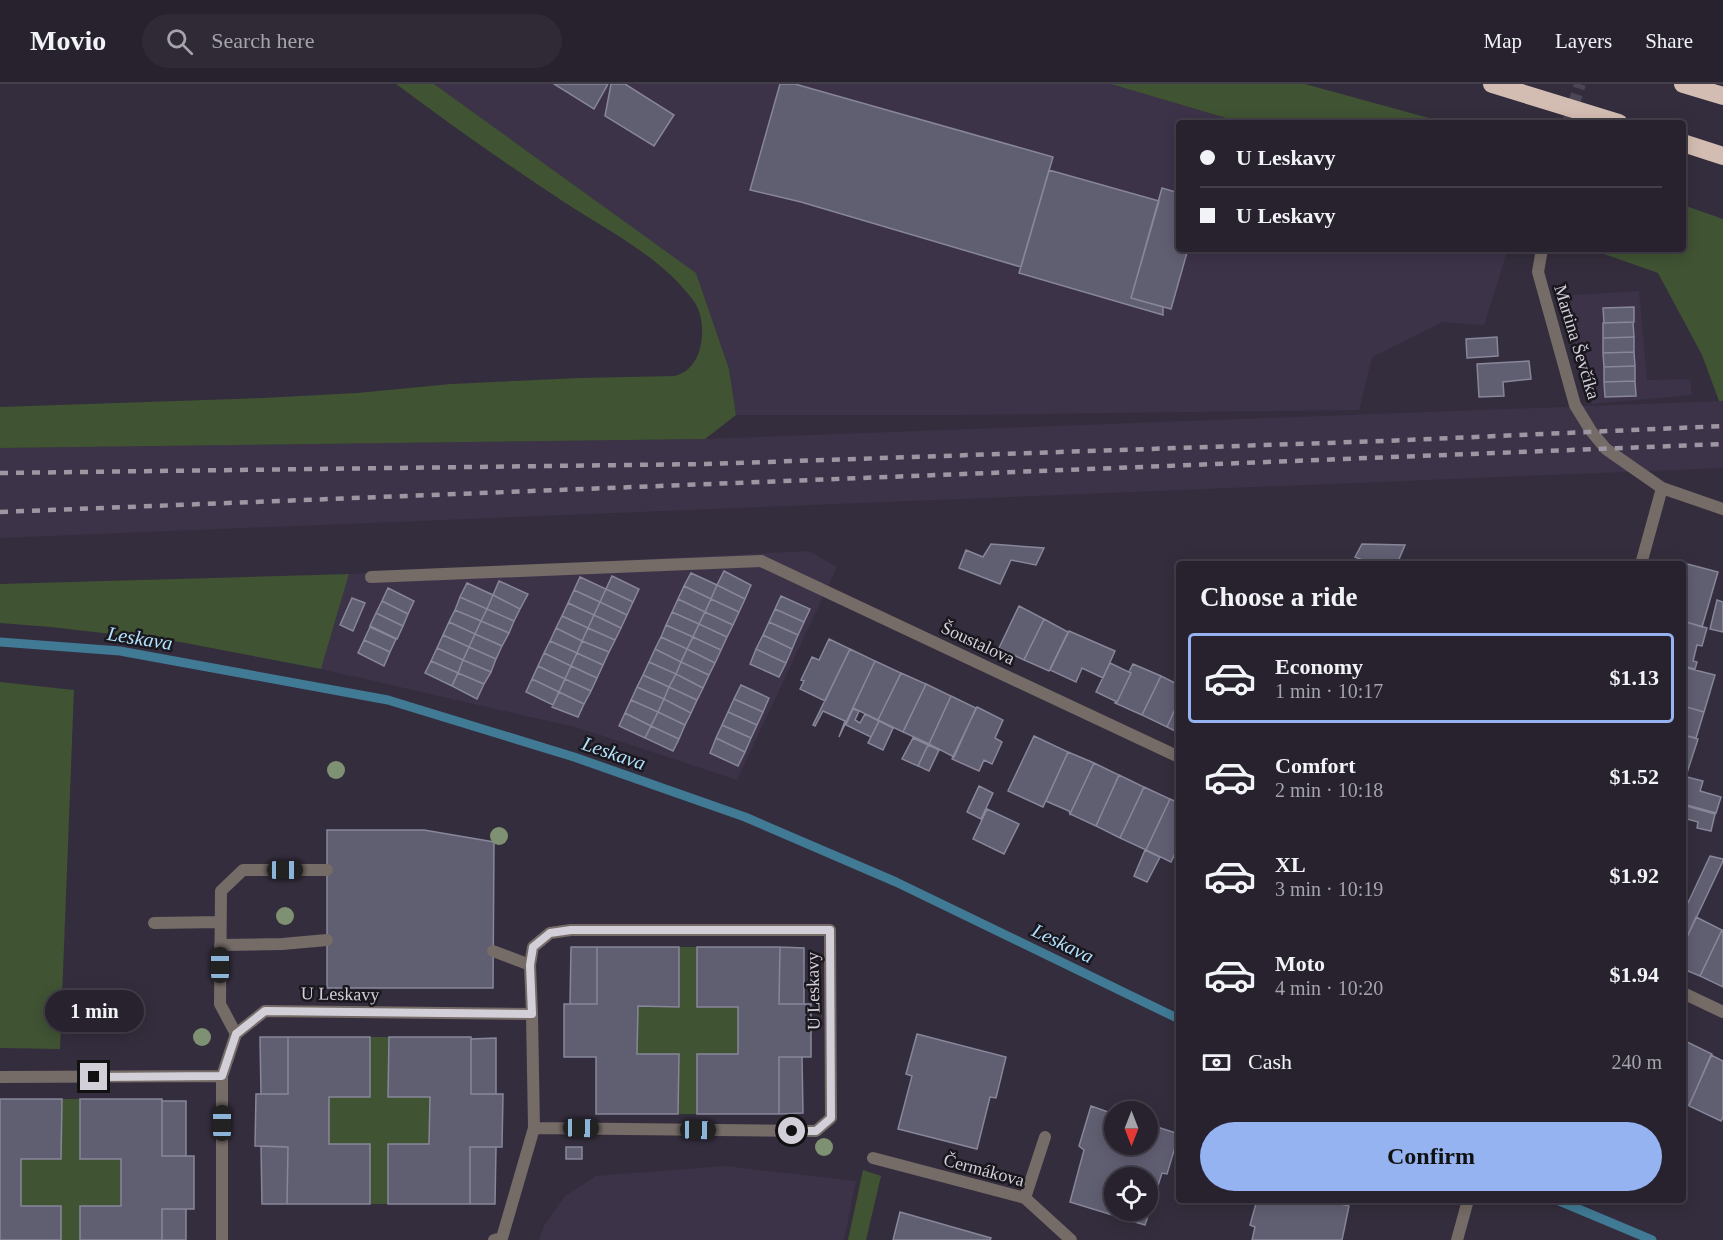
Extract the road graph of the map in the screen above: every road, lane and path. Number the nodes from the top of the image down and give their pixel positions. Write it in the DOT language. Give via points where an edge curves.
graph roads {
  1 [pos="1492,84"];
  2 [pos="1683,84"];
  3 [pos="1723,96"];
  4 [pos="1609,120"];
  5 [pos="1686,144"];
  6 [pos="1723,156"];
  7 [pos="1541,252"];
  8 [pos="1662,488"];
  9 [pos="1723,509"];
  10 [pos="1642,561"];
  11 [pos="371,577"];
  12 [pos="1176,756"];
  13 [pos="327,870"];
  14 [pos="154,922"];
  15 [pos="220,922"];
  16 [pos="327,940"];
  17 [pos="220,945"];
  18 [pos="493,951"];
  19 [pos="530,965"];
  20 [pos="1686,994"];
  21 [pos="1723,1012"];
  22 [pos="532,1014"];
  23 [pos="236,1034"];
  24 [pos="222,1076"];
  25 [pos="0,1077"];
  26 [pos="534,1128"];
  27 [pos="1045,1137"];
  28 [pos="873,1158"];
  29 [pos="1025,1198"];
  30 [pos="1467,1203"];
  31 [pos="500,1239"];
  32 [pos="222,1240"];
  33 [pos="1071,1240"];
  34 [pos="1456,1240"];
  1 -- 4 [label="highway"];
  2 -- 3 [label="highway"];
  5 -- 6 [label="highway"];
  7 -- 8 [label="street, Martina Ševčíka" via="1538,272 1575,405 1606,449"];
  8 -- 9 [label="street, Martina Ševčíka"];
  8 -- 10 [label="street"];
  11 -- 12 [label="street, Šoustalova" via="761,561"];
  13 -- 15 [label="street" via="243,870 221,891"];
  14 -- 15 [label="street"];
  15 -- 17 [label="street"];
  16 -- 17 [label="street"];
  17 -- 23 [label="street" via="220,1004"];
  18 -- 19 [label="street"];
  19 -- 22 [label="street, U Leskavy"];
  19 -- 26 [label="street, U Leskavy" via="533,947 541,940 550,933 571,930 830,930 831,1118 816,1131"];
  20 -- 21 [label="street"];
  22 -- 23 [label="street, U Leskavy" via="265,1011"];
  22 -- 26 [label="street, U Leskavy"];
  23 -- 24 [label="street"];
  24 -- 25 [label="street"];
  24 -- 32 [label="street"];
  26 -- 31 [label="street, U Leskavy"];
  27 -- 29 [label="street"];
  28 -- 29 [label="street, Čermákova"];
  29 -- 33 [label="street, Čermákova"];
  30 -- 34 [label="street"];
}
